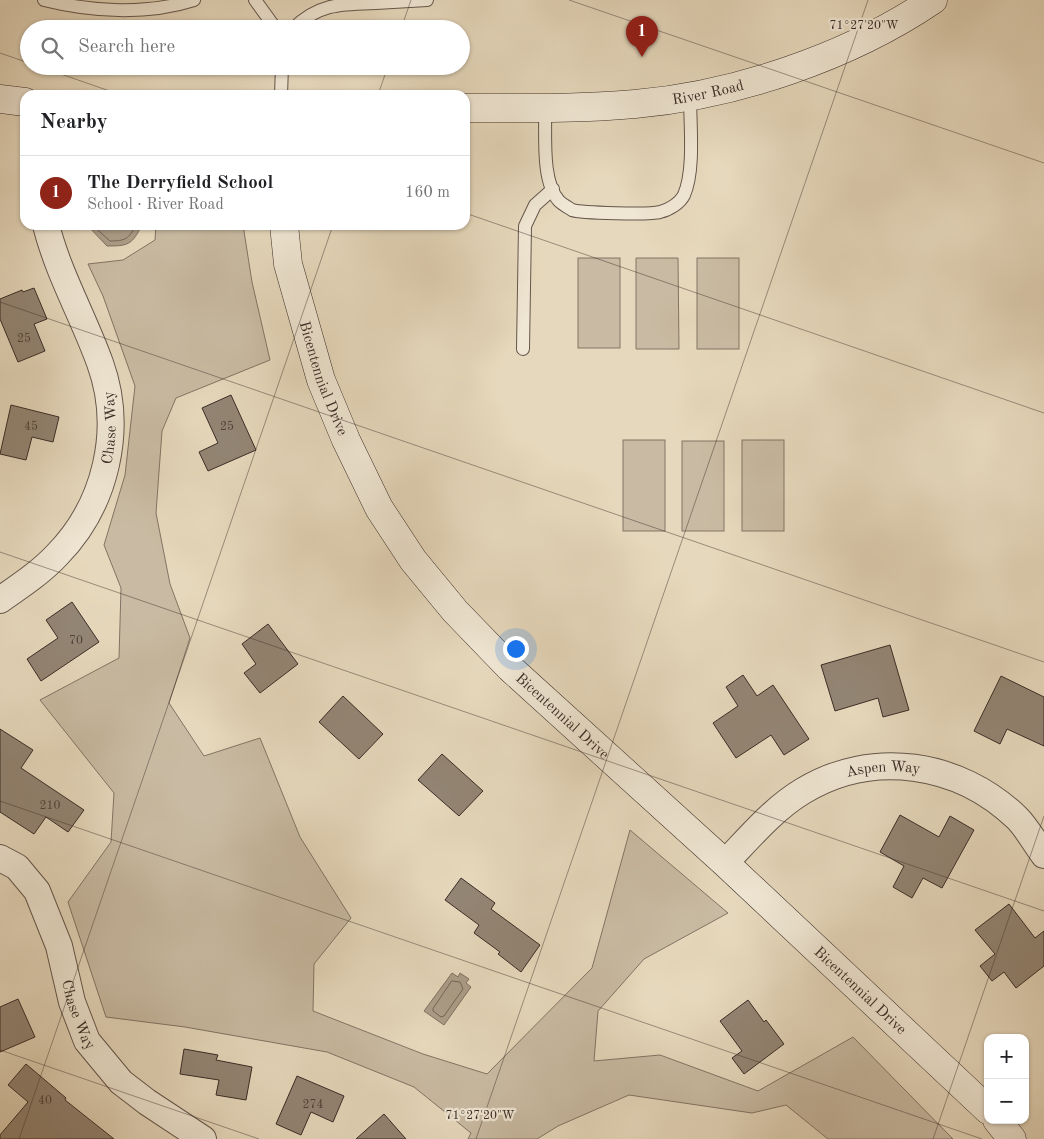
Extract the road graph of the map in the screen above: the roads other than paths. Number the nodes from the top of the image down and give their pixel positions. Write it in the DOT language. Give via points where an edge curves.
graph roads {
  1 [pos="44,0"];
  2 [pos="194,0"];
  3 [pos="255,0"];
  4 [pos="427,0"];
  5 [pos="932,0"];
  6 [pos="269,20"];
  7 [pos="302,20"];
  8 [pos="282,75"];
  9 [pos="281,90"];
  10 [pos="690,96"];
  11 [pos="0,98"];
  12 [pos="20,101"];
  13 [pos="470,108"];
  14 [pos="545,108"];
  15 [pos="553,189"];
  16 [pos="47,230"];
  17 [pos="285,230"];
  18 [pos="523,349"];
  19 [pos="0,600"];
  20 [pos="1044,854"];
  21 [pos="0,858"];
  22 [pos="725,863"];
  23 [pos="984,1106"];
  24 [pos="999,1124"];
  25 [pos="203,1139"];
  26 [pos="1012,1139"];
  1 -- 2 [label="lane" via="129,9 157,8"];
  3 -- 6 [label="lane"];
  4 -- 7 [label="lane" via="338,4"];
  5 -- 10 [label="street, River Road" via="884,29 792,69 734,88"];
  8 -- 9 [label="lane"];
  10 -- 14 [label="street, River Road" via="637,104"];
  10 -- 15 [label="lane" via="690,170 683,197 673,207 659,213 572,210 560,202"];
  11 -- 12 [label="street"];
  13 -- 14 [label="street, River Road"];
  14 -- 15 [label="lane" via="547,174"];
  15 -- 18 [label="lane" via="535,205 525,226"];
  16 -- 19 [label="street, Chase Way" via="108,391 109,452 103,480 76,533 36,575"];
  17 -- 22 [label="street, Bicentennial Drive" via="288,264 321,380 379,508 412,560 510,668"];
  20 -- 22 [label="street, Aspen Way" via="1018,819 970,785 913,767 884,766 855,769 827,778 802,792 779,809"];
  21 -- 25 [label="street, Chase Way" via="17,867 37,891 59,946 72,1002 87,1042 121,1082"];
  22 -- 23 [label="street, Bicentennial Drive"];
  24 -- 26 [label="street"];
}
